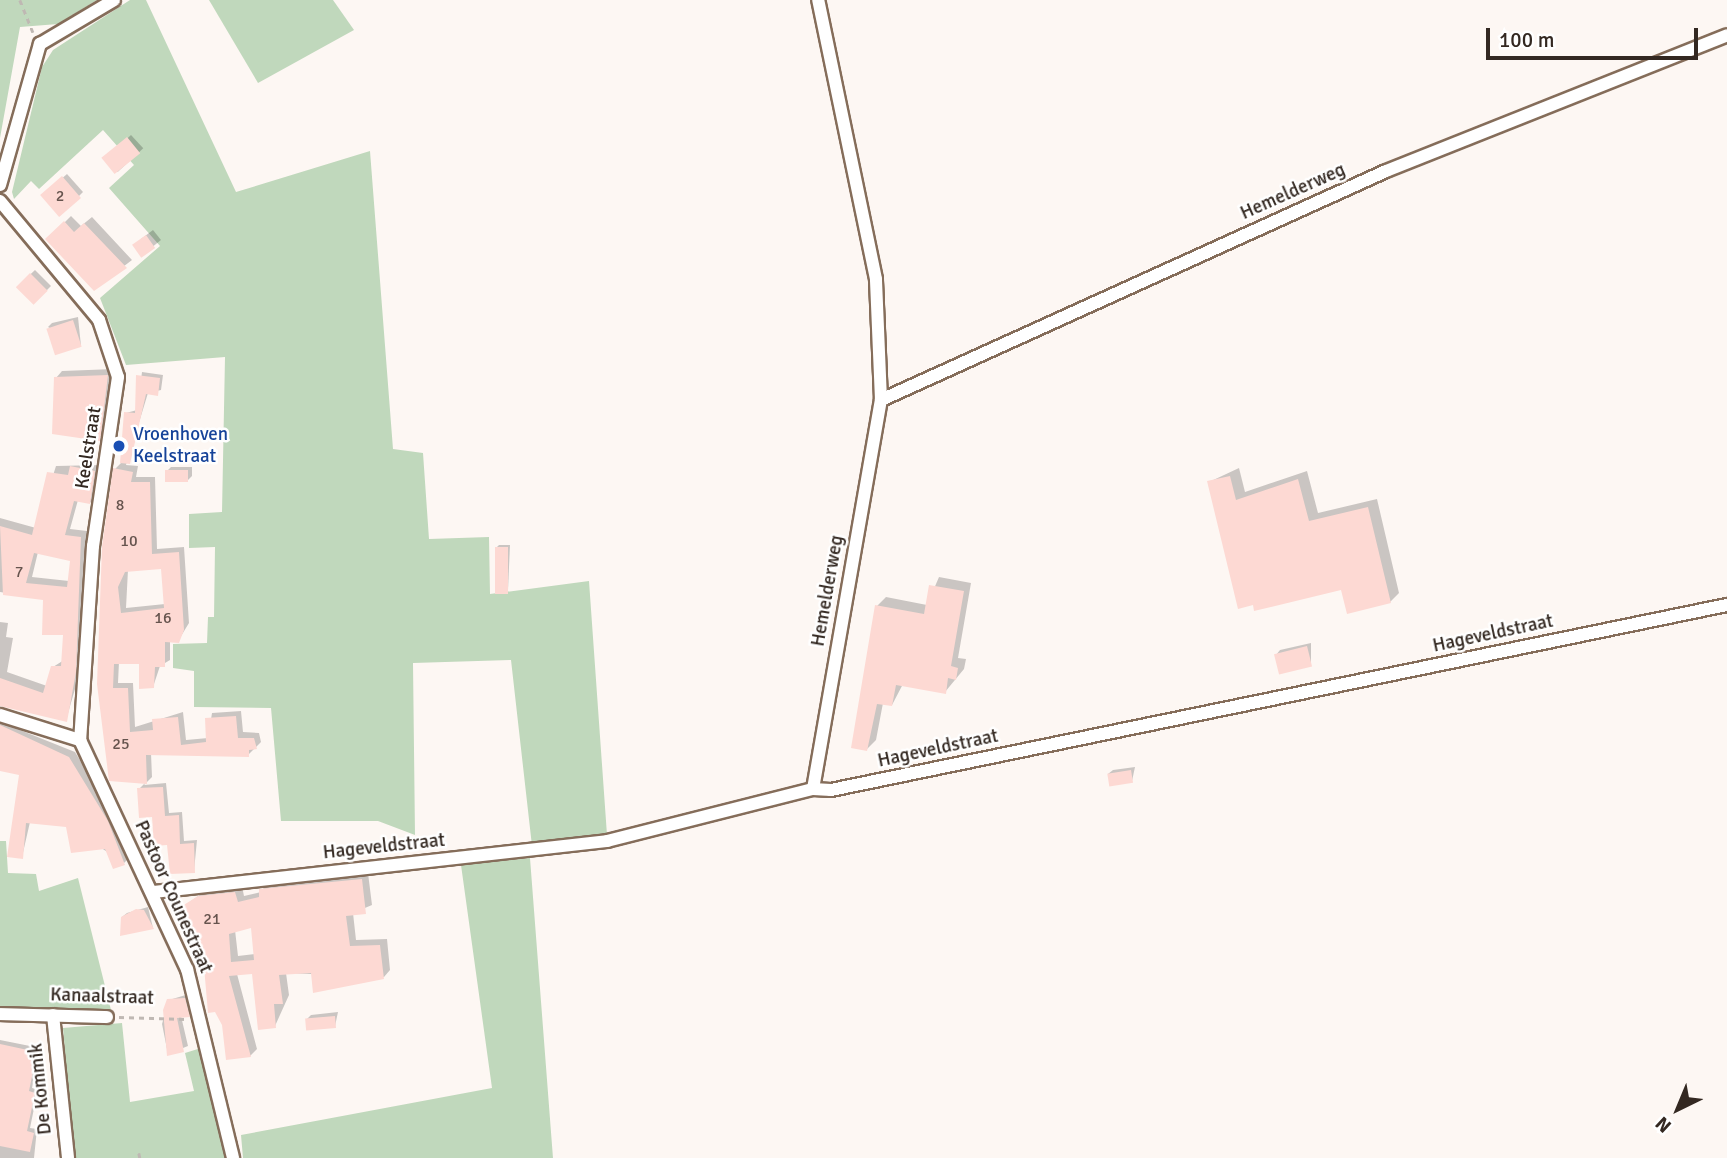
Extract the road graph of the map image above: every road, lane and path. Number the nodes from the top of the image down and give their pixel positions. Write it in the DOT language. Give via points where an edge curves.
graph roads {
  1 [pos="20,0"];
  2 [pos="114,0"];
  3 [pos="818,0"];
  4 [pos="1727,35"];
  5 [pos="40,44"];
  6 [pos="0,185"];
  7 [pos="0,201"];
  8 [pos="881,400"];
  9 [pos="1727,605"];
  10 [pos="0,715"];
  11 [pos="80,740"];
  12 [pos="813,789"];
  13 [pos="153,892"];
  14 [pos="0,1014"];
  15 [pos="53,1015"];
  16 [pos="107,1017"];
  17 [pos="203,1020"];
  18 [pos="139,1153"];
  19 [pos="68,1158"];
  20 [pos="140,1158"];
  21 [pos="233,1158"];
  1 -- 5 [label="path"];
  2 -- 5 [label="street"];
  3 -- 8 [label="street, Hemelderweg" via="876,279"];
  4 -- 8 [label="street, Hemelderweg" via="1386,171"];
  5 -- 6 [label="street"];
  7 -- 11 [label="street, Keelstraat" via="85,299 111,348 118,377 93,546"];
  8 -- 12 [label="street, Hemelderweg"];
  9 -- 12 [label="street, Hageveldstraat" via="831,790"];
  10 -- 11 [label="street"];
  11 -- 13 [label="street, Pastoor Counestraat"];
  12 -- 13 [label="street, Hageveldstraat" via="607,841"];
  13 -- 17 [label="street, Pastoor Counestraat"];
  14 -- 15 [label="street, Kanaalstraat"];
  15 -- 16 [label="street, Kanaalstraat"];
  15 -- 19 [label="street, De Kommik"];
  16 -- 17 [label="path, Kanaalstraat"];
  17 -- 21 [label="street, Pastoor Counestraat"];
  18 -- 20 [label="path"];
}
